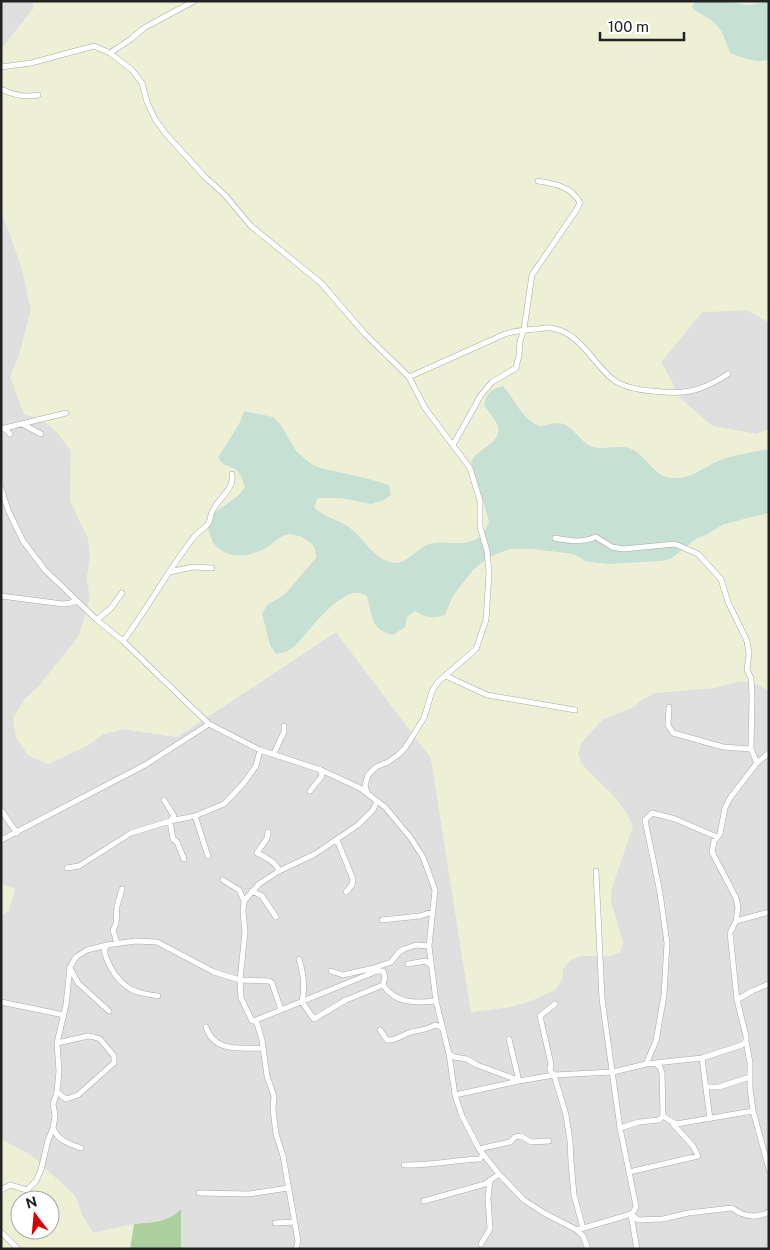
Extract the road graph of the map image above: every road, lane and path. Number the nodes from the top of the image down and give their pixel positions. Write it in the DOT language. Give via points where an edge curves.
graph roads {
  1 [pos="194,1"];
  2 [pos="110,53"];
  3 [pos="1,67"];
  4 [pos="1,88"];
  5 [pos="38,95"];
  6 [pos="538,181"];
  7 [pos="524,330"];
  8 [pos="728,374"];
  9 [pos="409,378"];
  10 [pos="66,413"];
  11 [pos="22,424"];
  12 [pos="2,428"];
  13 [pos="10,434"];
  14 [pos="41,434"];
  15 [pos="453,445"];
  16 [pos="232,474"];
  17 [pos="1,488"];
  18 [pos="555,538"];
  19 [pos="212,568"];
  20 [pos="168,573"];
  21 [pos="122,593"];
  22 [pos="1,596"];
  23 [pos="76,600"];
  24 [pos="96,620"];
  25 [pos="123,641"];
  26 [pos="446,676"];
  27 [pos="669,707"];
  28 [pos="575,710"];
  29 [pos="209,724"];
  30 [pos="284,726"];
  31 [pos="751,749"];
  32 [pos="260,750"];
  33 [pos="769,752"];
  34 [pos="274,753"];
  35 [pos="757,763"];
  36 [pos="321,770"];
  37 [pos="310,791"];
  38 [pos="367,792"];
  39 [pos="164,800"];
  40 [pos="377,801"];
  41 [pos="1,810"];
  42 [pos="195,816"];
  43 [pos="170,820"];
  44 [pos="17,832"];
  45 [pos="268,832"];
  46 [pos="717,837"];
  47 [pos="1,840"];
  48 [pos="337,840"];
  49 [pos="208,856"];
  50 [pos="184,859"];
  51 [pos="67,868"];
  52 [pos="279,871"];
  53 [pos="596,871"];
  54 [pos="223,880"];
  55 [pos="122,889"];
  56 [pos="252,891"];
  57 [pos="346,892"];
  58 [pos="244,901"];
  59 [pos="432,912"];
  60 [pos="769,912"];
  61 [pos="276,917"];
  62 [pos="382,920"];
  63 [pos="736,920"];
  64 [pos="117,943"];
  65 [pos="107,945"];
  66 [pos="429,946"];
  67 [pos="299,959"];
  68 [pos="408,964"];
  69 [pos="432,965"];
  70 [pos="70,967"];
  71 [pos="331,971"];
  72 [pos="240,980"];
  73 [pos="383,984"];
  74 [pos="769,984"];
  75 [pos="158,996"];
  76 [pos="737,1000"];
  77 [pos="436,1001"];
  78 [pos="302,1002"];
  79 [pos="2,1003"];
  80 [pos="554,1004"];
  81 [pos="281,1010"];
  82 [pos="109,1011"];
  83 [pos="64,1015"];
  84 [pos="256,1020"];
  85 [pos="206,1027"];
  86 [pos="441,1027"];
  87 [pos="380,1030"];
  88 [pos="509,1039"];
  89 [pos="746,1041"];
  90 [pos="57,1044"];
  91 [pos="264,1048"];
  92 [pos="449,1054"];
  93 [pos="702,1058"];
  94 [pos="646,1064"];
  95 [pos="655,1064"];
  96 [pos="613,1072"];
  97 [pos="554,1075"];
  98 [pos="750,1077"];
  99 [pos="519,1081"];
  100 [pos="707,1087"];
  101 [pos="57,1092"];
  102 [pos="456,1095"];
  103 [pos="753,1111"];
  104 [pos="663,1116"];
  105 [pos="710,1119"];
  106 [pos="673,1124"];
  107 [pos="53,1128"];
  108 [pos="620,1128"];
  109 [pos="549,1141"];
  110 [pos="82,1148"];
  111 [pos="481,1151"];
  112 [pos="404,1165"];
  113 [pos="769,1169"];
  114 [pos="629,1172"];
  115 [pos="499,1174"];
  116 [pos="490,1180"];
  117 [pos="288,1188"];
  118 [pos="1,1190"];
  119 [pos="198,1193"];
  120 [pos="424,1201"];
  121 [pos="769,1212"];
  122 [pos="630,1214"];
  123 [pos="295,1222"];
  124 [pos="275,1223"];
  125 [pos="580,1229"];
  126 [pos="1,1232"];
  127 [pos="481,1244"];
  128 [pos="18,1249"];
  129 [pos="296,1249"];
  130 [pos="588,1249"];
  131 [pos="638,1249"];
  1 -- 2 [label="street" via="144,28"];
  2 -- 3 [label="street" via="94,46 31,63"];
  2 -- 9 [label="street" via="132,70 142,83 151,111 165,133 251,226 321,283"];
  4 -- 5 [label="street" via="16,95"];
  6 -- 7 [label="street" via="568,188 580,202 532,276"];
  7 -- 8 [label="street" via="550,328 564,332 582,345 622,386 668,394 683,393 697,390"];
  7 -- 9 [label="street" via="492,339"];
  7 -- 15 [label="street" via="516,368 492,382 481,395"];
  9 -- 15 [label="street" via="425,408"];
  10 -- 11 [label="street"];
  11 -- 12 [label="street"];
  11 -- 14 [label="street"];
  12 -- 13 [label="street"];
  15 -- 26 [label="street" via="470,468 480,501 480,527 489,573 486,620 476,649"];
  16 -- 20 [label="street" via="233,480 212,511 209,522 194,536"];
  17 -- 23 [label="street" via="23,541 45,570"];
  18 -- 31 [label="street" via="575,542 596,537 612,547 624,549 675,544 698,554 721,579 746,641 752,696"];
  19 -- 20 [label="street" via="193,567"];
  20 -- 25 [label="street"];
  21 -- 24 [label="street"];
  22 -- 23 [label="street" via="63,604"];
  23 -- 24 [label="street"];
  24 -- 25 [label="street"];
  25 -- 29 [label="street"];
  26 -- 28 [label="street" via="488,694"];
  26 -- 38 [label="street" via="432,691 424,718 405,748 368,774"];
  27 -- 31 [label="street" via="668,725 673,733 723,747"];
  29 -- 32 [label="street"];
  29 -- 44 [label="street" via="146,765"];
  30 -- 34 [label="street"];
  31 -- 35 [label="street"];
  32 -- 34 [label="street"];
  32 -- 42 [label="street" via="256,766 224,804"];
  33 -- 35 [label="street"];
  34 -- 36 [label="street"];
  35 -- 46 [label="street" via="724,808"];
  36 -- 37 [label="street" via="322,776"];
  36 -- 38 [label="street"];
  38 -- 40 [label="street"];
  39 -- 43 [label="street" via="174,816"];
  40 -- 48 [label="street" via="368,816"];
  40 -- 59 [label="street" via="410,837 423,857 435,890"];
  41 -- 44 [label="street"];
  42 -- 43 [label="street"];
  42 -- 49 [label="street"];
  43 -- 50 [label="street" via="173,838"];
  43 -- 51 [label="street" via="131,833 79,866"];
  44 -- 47 [label="street"];
  45 -- 52 [label="street" via="256,852 268,858"];
  46 -- 63 [label="street" via="712,852 736,898"];
  46 -- 94 [label="street" via="662,814 652,813 645,820 667,943 664,995 656,1041"];
  48 -- 52 [label="street"];
  48 -- 57 [label="street" via="353,879"];
  52 -- 56 [label="street"];
  53 -- 96 [label="street" via="602,999"];
  54 -- 58 [label="street" via="239,890"];
  55 -- 64 [label="street" via="113,930"];
  56 -- 58 [label="street"];
  56 -- 61 [label="street" via="262,896"];
  58 -- 72 [label="street" via="245,932"];
  59 -- 62 [label="street"];
  59 -- 66 [label="street"];
  60 -- 63 [label="street"];
  63 -- 76 [label="street" via="730,932"];
  64 -- 65 [label="street"];
  64 -- 72 [label="street" via="157,942 214,972"];
  65 -- 70 [label="street" via="76,956"];
  65 -- 75 [label="street" via="104,950 106,961 120,982 136,992"];
  66 -- 69 [label="street"];
  66 -- 71 [label="street" via="416,945 404,949 391,962 374,968 343,975"];
  67 -- 78 [label="street" via="303,970"];
  68 -- 69 [label="street" via="426,961"];
  69 -- 77 [label="street"];
  70 -- 82 [label="street" via="78,984"];
  70 -- 83 [label="street"];
  72 -- 81 [label="street" via="272,983"];
  72 -- 84 [label="street" via="247,1013 252,1021"];
  73 -- 77 [label="street" via="398,999 416,1003"];
  73 -- 78 [label="street" via="314,1019"];
  73 -- 78 [label="street" via="383,971 377,971"];
  74 -- 76 [label="street"];
  76 -- 89 [label="street"];
  77 -- 86 [label="street"];
  78 -- 81 [label="street"];
  79 -- 83 [label="street"];
  80 -- 97 [label="street" via="540,1016 550,1070"];
  81 -- 84 [label="street"];
  83 -- 90 [label="street"];
  84 -- 91 [label="street"];
  85 -- 91 [label="street" via="209,1037 218,1044 232,1048"];
  86 -- 87 [label="street" via="434,1025 394,1040 387,1040"];
  86 -- 92 [label="street"];
  88 -- 99 [label="street"];
  89 -- 93 [label="street"];
  89 -- 98 [label="street"];
  90 -- 101 [label="street"];
  90 -- 101 [label="street" via="94,1037 100,1039 114,1056 114,1062 78,1095 66,1099"];
  91 -- 117 [label="street" via="267,1076 274,1096 276,1134"];
  92 -- 99 [label="street"];
  92 -- 102 [label="street"];
  93 -- 95 [label="street"];
  93 -- 100 [label="street"];
  94 -- 95 [label="street"];
  94 -- 96 [label="street"];
  95 -- 104 [label="street" via="662,1073"];
  96 -- 97 [label="street"];
  96 -- 108 [label="street"];
  97 -- 99 [label="street"];
  97 -- 125 [label="street" via="566,1115"];
  98 -- 100 [label="street" via="719,1087"];
  98 -- 103 [label="street"];
  99 -- 102 [label="street"];
  100 -- 105 [label="street"];
  101 -- 107 [label="street"];
  102 -- 111 [label="street" via="462,1116"];
  103 -- 105 [label="street"];
  103 -- 113 [label="street"];
  104 -- 106 [label="street"];
  104 -- 108 [label="street" via="659,1120"];
  105 -- 106 [label="street"];
  106 -- 114 [label="street" via="698,1156"];
  107 -- 110 [label="street" via="64,1142"];
  107 -- 118 [label="street" via="36,1181 27,1190 10,1185"];
  108 -- 114 [label="street"];
  109 -- 111 [label="street" via="531,1142 521,1136"];
  111 -- 112 [label="street" via="480,1159"];
  111 -- 115 [label="street"];
  114 -- 122 [label="street" via="636,1206"];
  115 -- 116 [label="street"];
  115 -- 125 [label="street" via="524,1200"];
  116 -- 120 [label="street" via="470,1189"];
  116 -- 127 [label="street" via="490,1229"];
  117 -- 119 [label="street" via="249,1194"];
  117 -- 123 [label="street"];
  121 -- 122 [label="street" via="759,1218 740,1214 732,1208 638,1220"];
  122 -- 125 [label="street"];
  122 -- 131 [label="street"];
  123 -- 124 [label="street"];
  123 -- 129 [label="street"];
  125 -- 130 [label="street"];
  126 -- 128 [label="street"];
}
